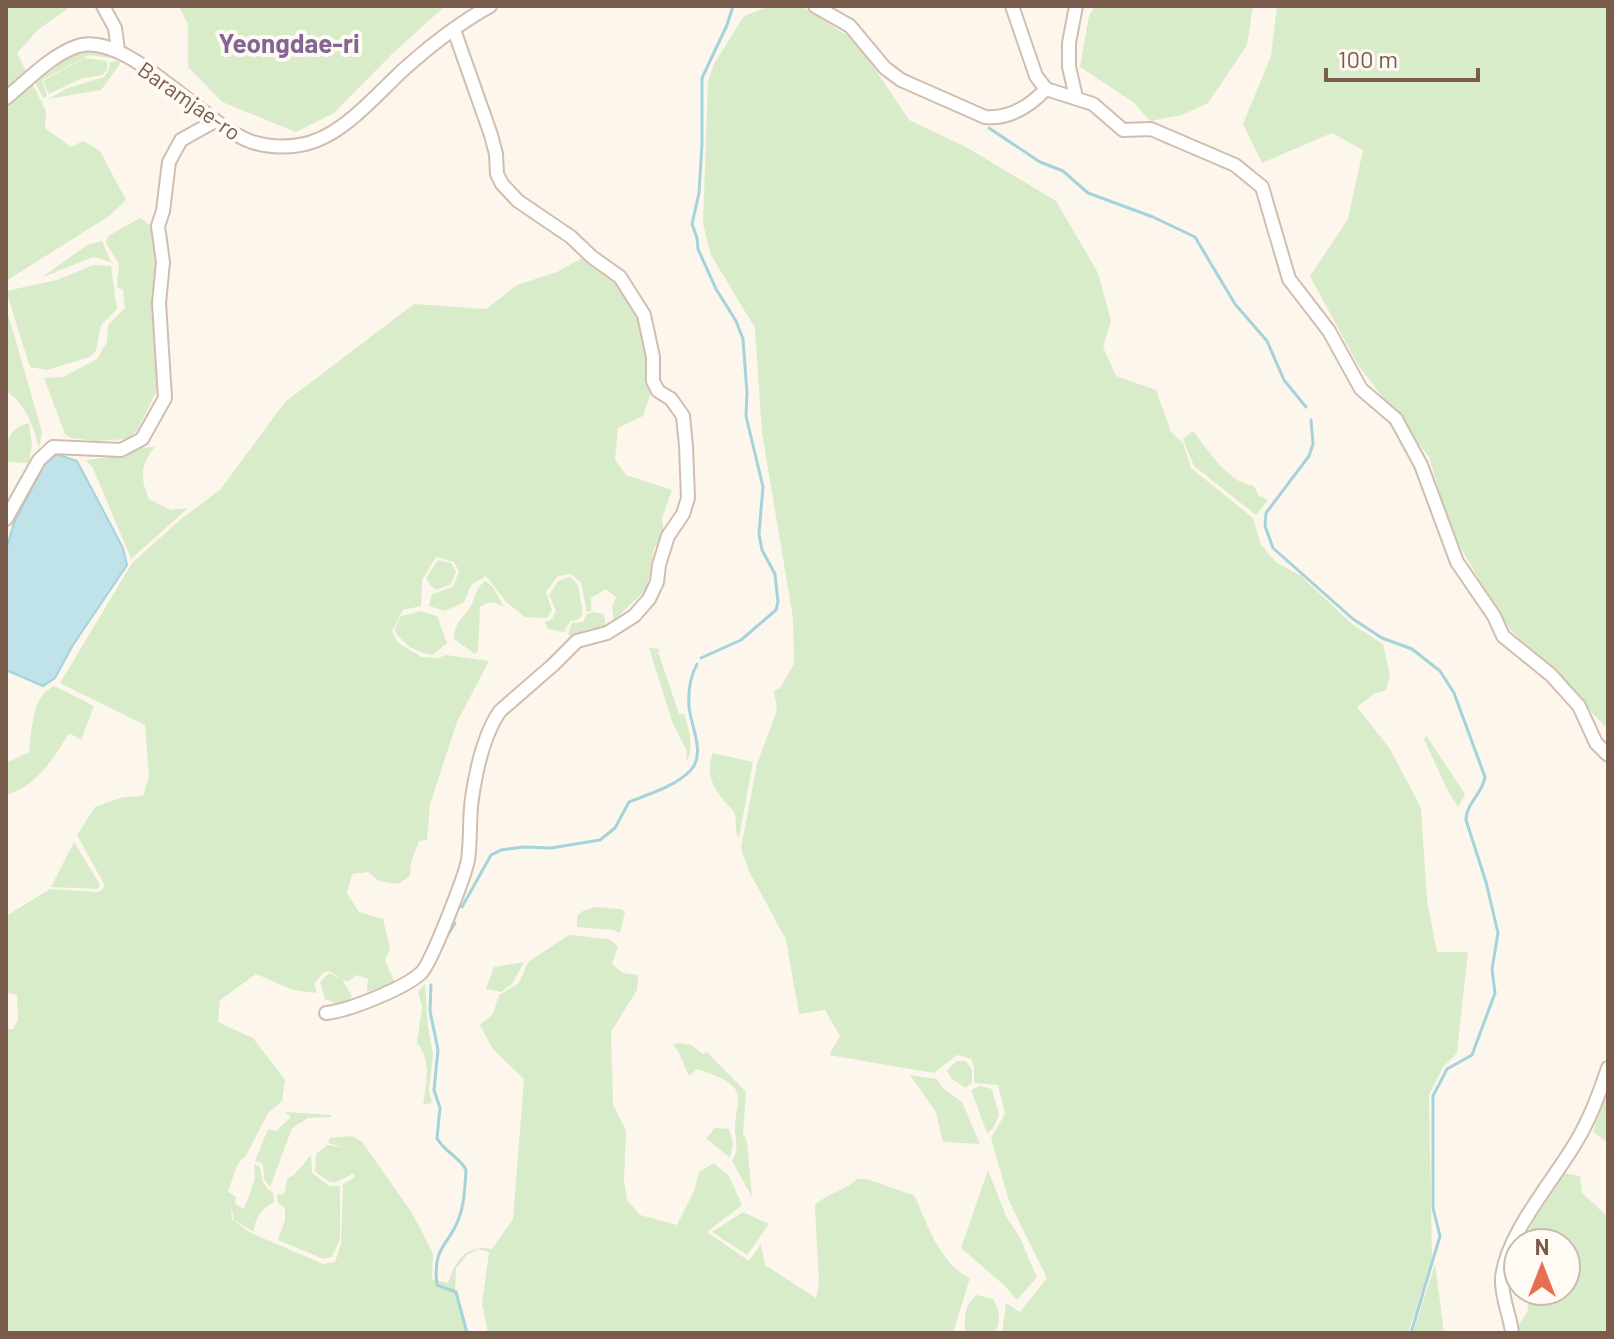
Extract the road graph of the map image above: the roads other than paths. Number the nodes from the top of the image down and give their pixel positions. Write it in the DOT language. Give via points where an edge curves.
graph roads {
  1 [pos="103,6"];
  2 [pos="815,6"];
  3 [pos="1012,6"];
  4 [pos="1076,6"];
  5 [pos="483,8"];
  6 [pos="454,30"];
  7 [pos="118,50"];
  8 [pos="1046,89"];
  9 [pos="1076,97"];
  10 [pos="6,98"];
  11 [pos="215,121"];
  12 [pos="6,519"];
  13 [pos="1608,755"];
  14 [pos="326,1013"];
  15 [pos="1608,1068"];
  16 [pos="1512,1333"];
  1 -- 7 [label="street" via="115,28"];
  2 -- 8 [label="street" via="850,26 901,80 985,117 1014,112"];
  3 -- 8 [label="street" via="1036,76"];
  4 -- 9 [label="street" via="1069,67"];
  5 -- 6 [label="street, Baramjae-ro"];
  6 -- 11 [label="street, Baramjae-ro" via="411,62 359,114 312,143 274,148 249,141"];
  6 -- 14 [label="street" via="493,141 502,184 620,277 644,315 653,381 683,416 688,498 668,536 657,582 641,609 607,633 577,641 494,720 476,777 467,862 421,973 343,1012"];
  7 -- 10 [label="street, Baramjae-ro" via="90,43 74,47"];
  7 -- 11 [label="street, Baramjae-ro"];
  8 -- 9 [label="street"];
  9 -- 13 [label="street" via="1093,104 1123,130 1151,129 1235,165 1262,187 1289,279 1329,331 1361,389 1396,419 1421,465 1457,562 1503,636 1579,706 1596,743"];
  11 -- 12 [label="street" via="181,140 169,162 158,226 165,398 142,439 121,450 53,447 39,460"];
  15 -- 16 [label="street" via="1589,1118 1513,1244 1502,1275"];
}
